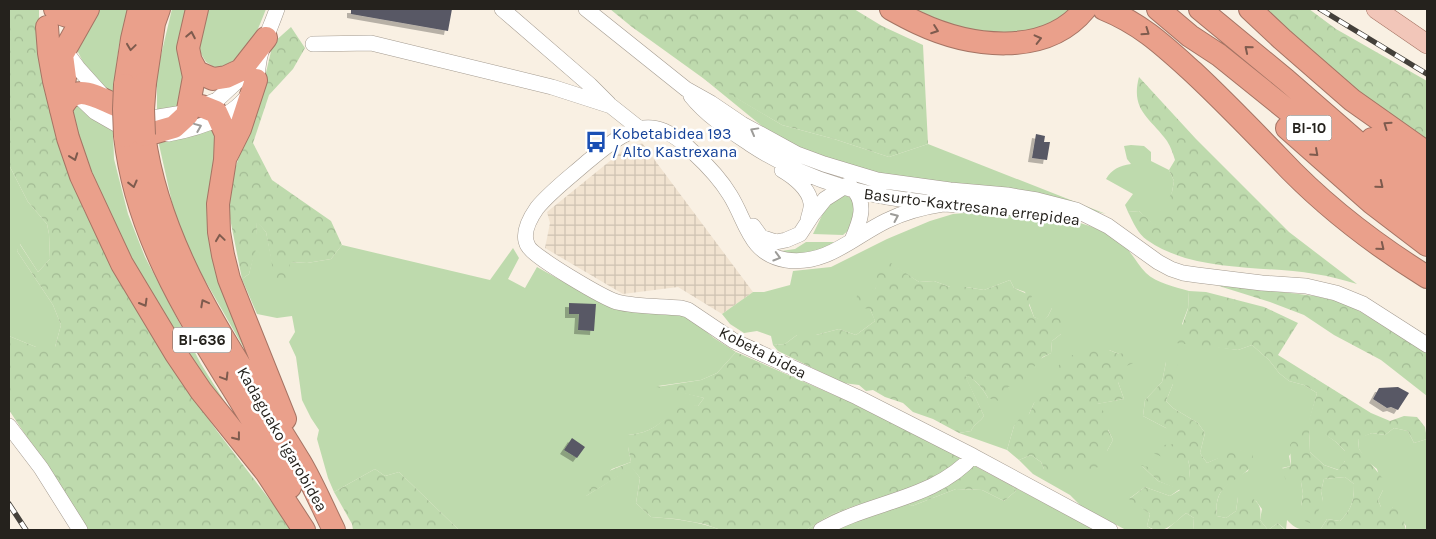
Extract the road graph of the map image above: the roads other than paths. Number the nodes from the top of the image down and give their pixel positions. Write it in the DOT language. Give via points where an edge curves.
graph roads {
  1 [pos="87,9"];
  2 [pos="139,9"];
  3 [pos="159,9"];
  4 [pos="197,9"];
  5 [pos="277,9"];
  6 [pos="502,9"];
  7 [pos="586,9"];
  8 [pos="891,9"];
  9 [pos="1085,9"];
  10 [pos="1104,9"];
  11 [pos="1158,9"];
  12 [pos="1200,9"];
  13 [pos="1250,9"];
  14 [pos="1376,9"];
  15 [pos="51,13"];
  16 [pos="1190,36"];
  17 [pos="313,44"];
  18 [pos="1427,44"];
  19 [pos="263,47"];
  20 [pos="64,49"];
  21 [pos="191,61"];
  22 [pos="256,80"];
  23 [pos="1286,80"];
  24 [pos="686,89"];
  25 [pos="129,91"];
  26 [pos="67,94"];
  27 [pos="611,106"];
  28 [pos="203,112"];
  29 [pos="640,129"];
  30 [pos="1255,132"];
  31 [pos="141,135"];
  32 [pos="746,141"];
  33 [pos="787,149"];
  34 [pos="1427,153"];
  35 [pos="225,160"];
  36 [pos="1427,177"];
  37 [pos="848,187"];
  38 [pos="946,197"];
  39 [pos="1427,199"];
  40 [pos="737,208"];
  41 [pos="1427,220"];
  42 [pos="808,221"];
  43 [pos="852,240"];
  44 [pos="1427,245"];
  45 [pos="1427,252"];
  46 [pos="1427,277"];
  47 [pos="1427,345"];
  48 [pos="9,426"];
  49 [pos="973,456"];
  50 [pos="301,465"];
  51 [pos="80,530"];
  52 [pos="304,530"];
  53 [pos="312,530"];
  54 [pos="334,530"];
  55 [pos="821,530"];
  56 [pos="1110,530"];
  1 -- 15 [label="highway" via="73,16 57,11"];
  1 -- 20 [label="highway"];
  2 -- 25 [label="highway, Kadaguako igarobidea / BI-636, one-way" via="132,39"];
  3 -- 25 [label="highway, Kadaguako igarobidea / BI-636"];
  21 -- 4 [label="highway, one-way" via="188,48"];
  5 -- 19 [label="street"];
  6 -- 27 [label="street"];
  7 -- 24 [label="street"];
  8 -- 9 [label="highway, one-way" via="918,24 955,37 1019,43 1047,36"];
  10 -- 30 [label="highway, one-way" via="1125,18 1159,42"];
  11 -- 16 [label="highway, BI-10"];
  23 -- 12 [label="highway, BI-10, one-way"];
  34 -- 13 [label="highway, one-way" via="1352,100"];
  14 -- 18 [label="main road"];
  15 -- 20 [label="street"];
  15 -- 26 [label="street" via="56,60"];
  15 -- 26 [label="highway" via="49,53"];
  16 -- 41 [label="highway, BI-10, one-way"];
  16 -- 44 [label="highway, one-way" via="1319,157"];
  17 -- 27 [label="street" via="371,43 552,87"];
  19 -- 21 [label="highway" via="241,70 212,80 197,72"];
  19 -- 22 [label="street"];
  19 -- 28 [label="street" via="251,69"];
  20 -- 25 [label="street" via="105,98"];
  20 -- 26 [label="highway" via="62,66"];
  21 -- 28 [label="highway"];
  22 -- 28 [label="street" via="244,101 229,112"];
  22 -- 35 [label="highway" via="240,129"];
  23 -- 36 [label="highway"];
  23 -- 39 [label="highway, BI-10"];
  24 -- 32 [label="street, Basurto-Kaxtresana errepidea" via="703,110"];
  33 -- 24 [label="street, Basurto-Kaxtresana errepidea, one-way"];
  25 -- 26 [label="highway"];
  25 -- 28 [label="street" via="132,115 152,118"];
  25 -- 31 [label="highway, Kadaguako igarobidea / BI-636, bridge" via="124,109"];
  26 -- 31 [label="street" via="130,132"];
  26 -- 52 [label="highway, one-way" via="68,138 81,176 122,264 201,391 266,472"];
  27 -- 29 [label="street"];
  28 -- 31 [label="highway" via="187,115 174,128"];
  31 -- 28 [label="street, one-way" via="190,130"];
  28 -- 35 [label="highway" via="226,134"];
  29 -- 40 [label="street, Kobeta bidea" via="664,130 679,138 729,193"];
  29 -- 49 [label="street, Kobeta bidea" via="628,132 611,143 543,201 526,231 532,252 617,302 688,310 734,341 857,397"];
  30 -- 45 [label="highway" via="1346,202"];
  30 -- 46 [label="highway, one-way" via="1320,197 1388,252"];
  50 -- 31 [label="highway, Kadaguako igarobidea / BI-636, one-way" via="214,322 182,262 166,225"];
  31 -- 53 [label="highway, Kadaguako igarobidea / BI-636, one-way" via="132,181 154,247 177,295 275,457"];
  32 -- 37 [label="street, Basurto-Kaxtresana errepidea" via="784,165"];
  32 -- 42 [label="street" via="806,190 811,204"];
  33 -- 37 [label="street" via="797,162 839,178"];
  33 -- 38 [label="street, Basurto-Kaxtresana errepidea" via="877,180"];
  50 -- 35 [label="highway, one-way" via="229,279 223,255 218,204"];
  37 -- 38 [label="street, Basurto-Kaxtresana errepidea" via="894,199"];
  37 -- 42 [label="street" via="825,199"];
  37 -- 43 [label="street" via="860,201 862,216"];
  43 -- 38 [label="street, one-way" via="901,214"];
  38 -- 47 [label="street, Basurto-Kaxtresana errepidea" via="1056,213 1108,226 1158,262 1183,273 1306,286 1336,293 1362,304"];
  40 -- 42 [label="street" via="761,237 776,242 800,234"];
  40 -- 43 [label="street, one-way" via="751,237 768,255 809,261"];
  48 -- 51 [label="street" via="41,468"];
  49 -- 55 [label="street" via="964,467 929,487"];
  49 -- 56 [label="street, Kobeta bidea"];
  50 -- 54 [label="highway, Kadaguako igarobidea / BI-636"];
}
